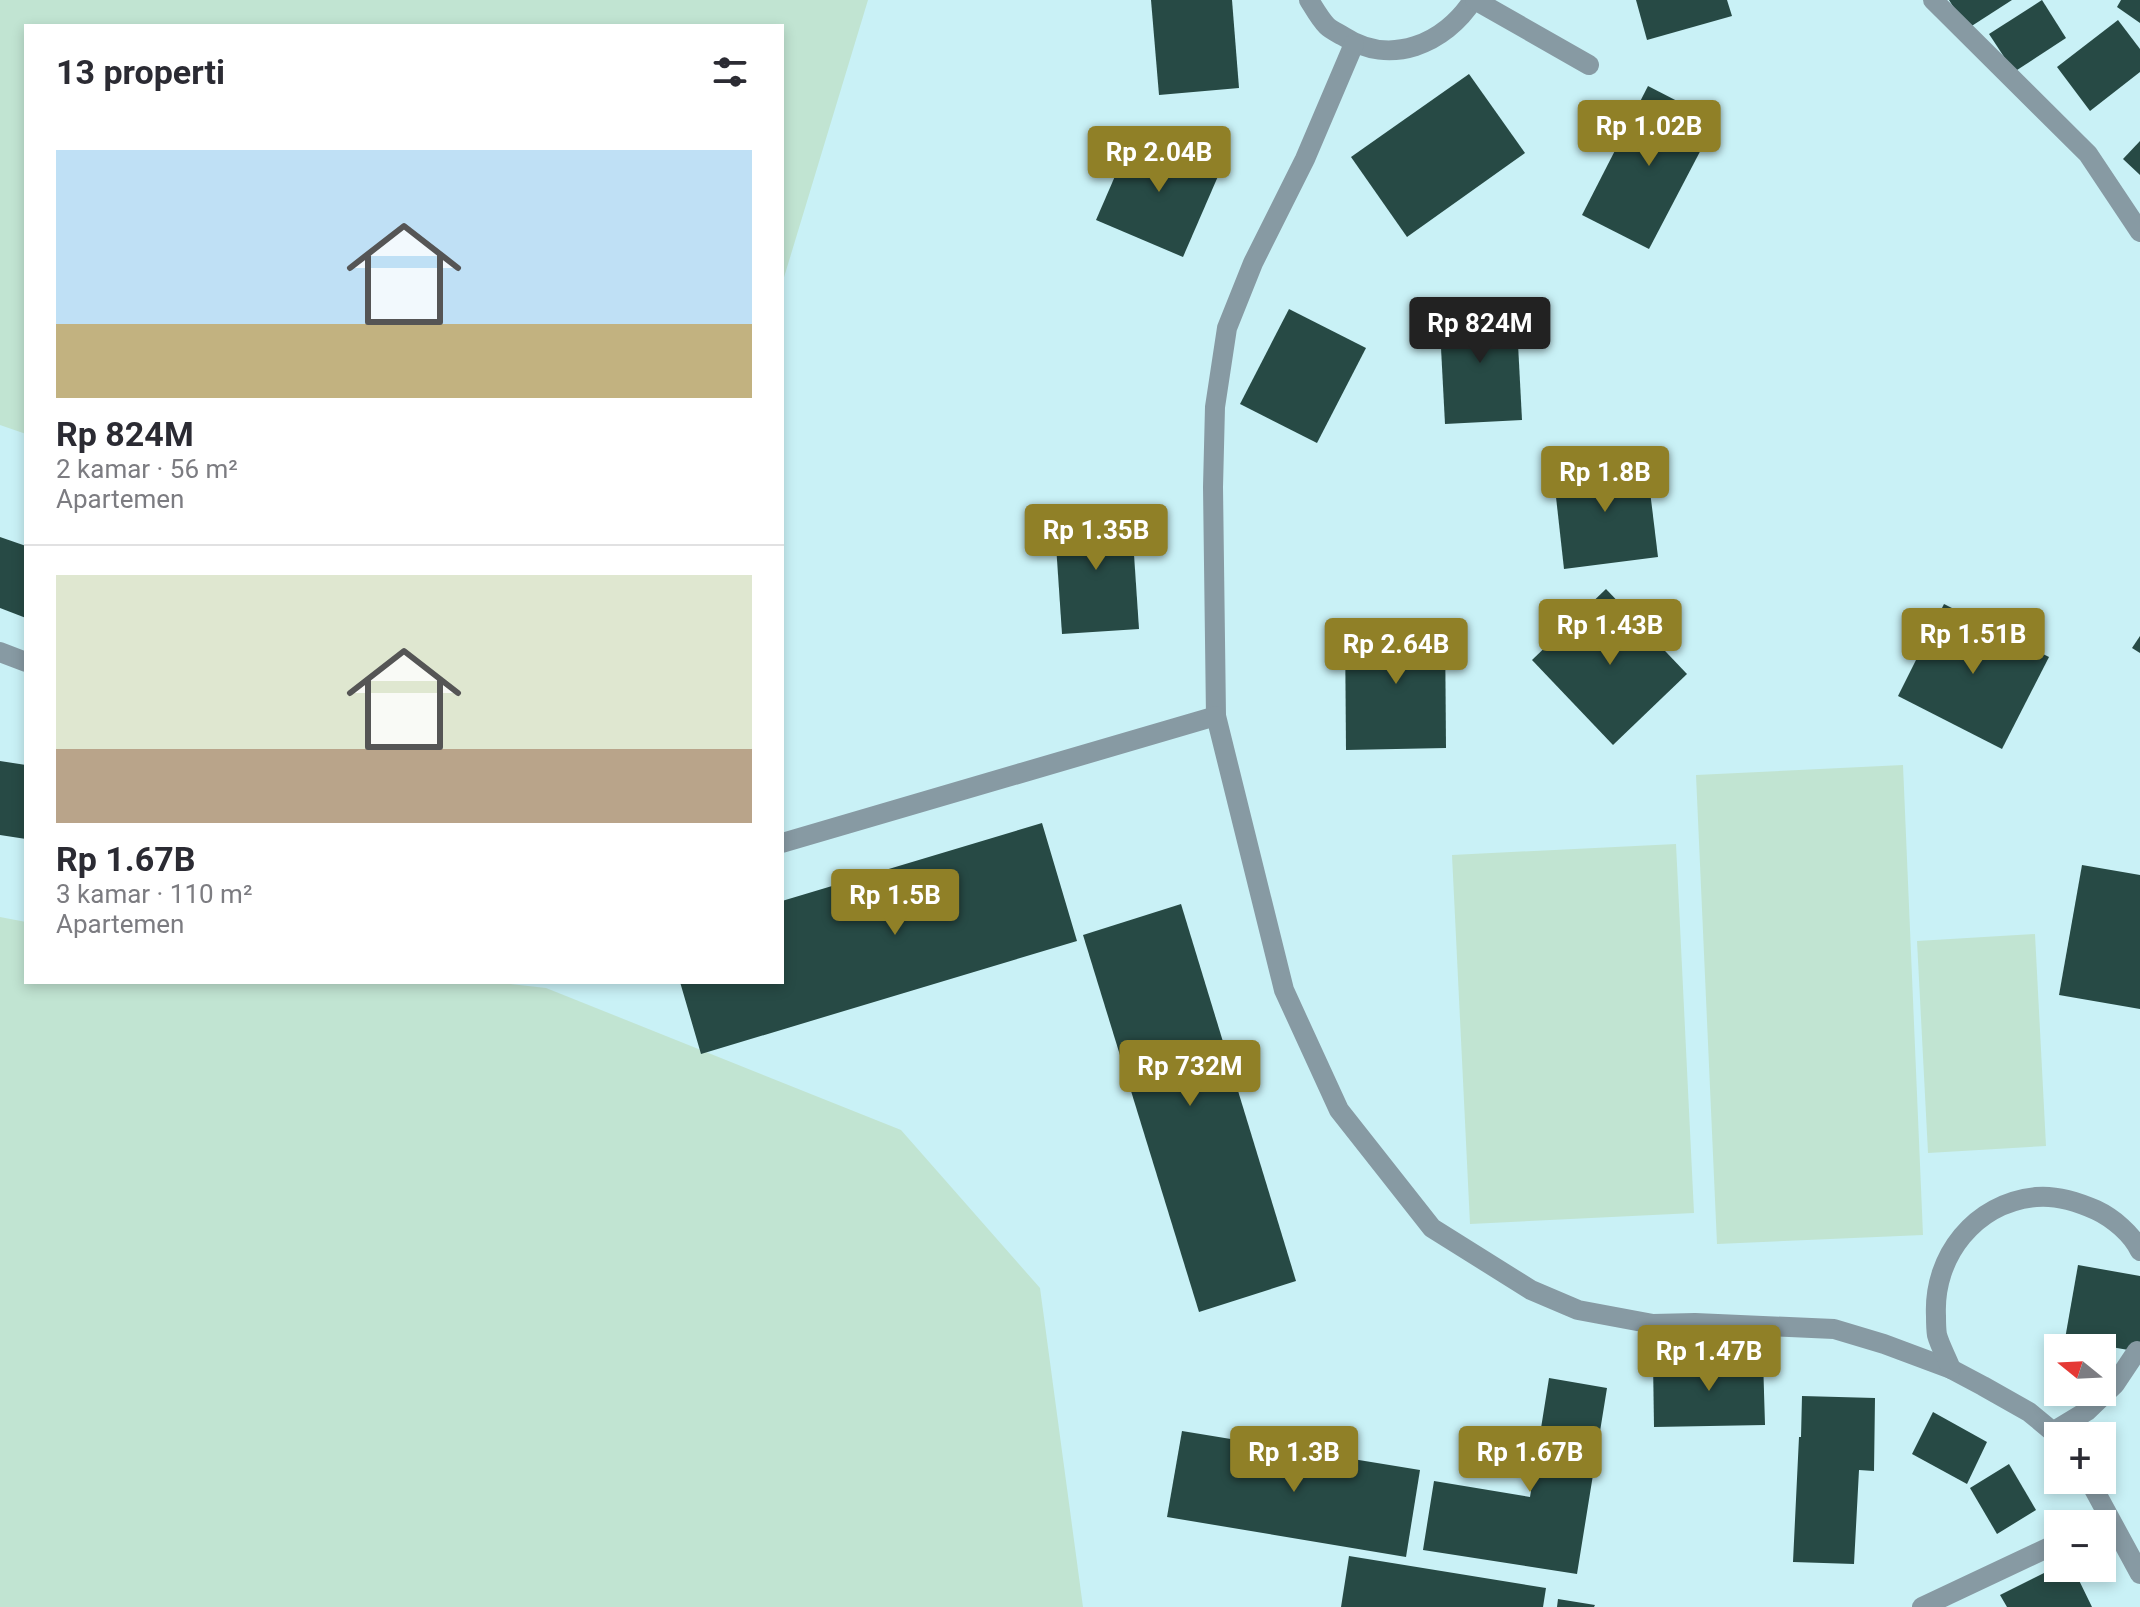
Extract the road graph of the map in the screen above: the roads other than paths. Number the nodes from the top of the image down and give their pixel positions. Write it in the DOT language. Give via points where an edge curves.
graph roads {
  1 [pos="1309,0"];
  2 [pos="1474,0"];
  3 [pos="1933,0"];
  4 [pos="1354,44"];
  5 [pos="1589,65"];
  6 [pos="2140,232"];
  7 [pos="0,652"];
  8 [pos="24,661"];
  9 [pos="1216,716"];
  10 [pos="784,842"];
  11 [pos="2140,1251"];
  12 [pos="2137,1351"];
  13 [pos="1951,1369"];
  14 [pos="2072,1422"];
  15 [pos="2044,1424"];
  16 [pos="2116,1540"];
  17 [pos="2044,1550"];
  18 [pos="2140,1574"];
  19 [pos="1922,1607"];
  1 -- 4 [label="street" via="1327,26"];
  2 -- 4 [label="street" via="1441,35 1414,47 1384,50"];
  2 -- 5 [label="street"];
  3 -- 6 [label="street" via="2088,154"];
  4 -- 9 [label="street" via="1227,328 1215,407"];
  7 -- 8 [label="street"];
  9 -- 10 [label="street"];
  9 -- 13 [label="street" via="1284,990 1339,1110 1432,1228 1531,1290 1578,1310 1653,1324 1834,1329"];
  11 -- 13 [label="street" via="2110,1217 2075,1200 2037,1197 2001,1206 1969,1228 1946,1259 1935,1295 1937,1334"];
  12 -- 14 [label="street" via="2115,1384"];
  13 -- 15 [label="street"];
  16 -- 18 [label="street"];
  17 -- 19 [label="street"];
}
